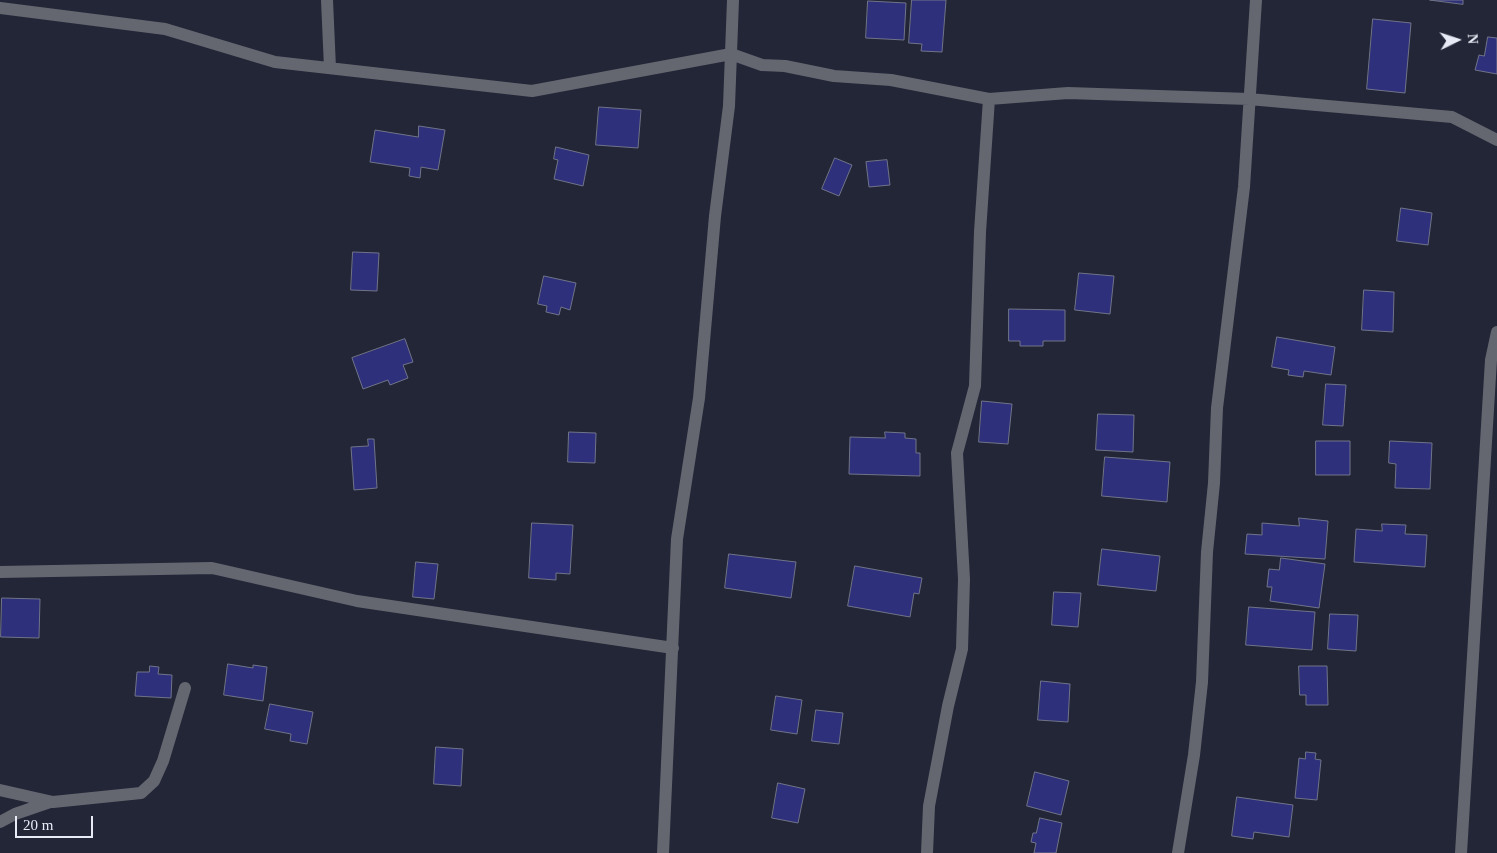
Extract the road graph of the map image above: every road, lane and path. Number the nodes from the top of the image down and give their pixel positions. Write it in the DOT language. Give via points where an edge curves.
graph roads {
  1 [pos="327,0"];
  2 [pos="733,0"];
  3 [pos="1256,0"];
  4 [pos="0,8"];
  5 [pos="730,54"];
  6 [pos="330,68"];
  7 [pos="1249,98"];
  8 [pos="988,99"];
  9 [pos="1497,140"];
  10 [pos="1497,332"];
  11 [pos="0,572"];
  12 [pos="673,648"];
  13 [pos="185,688"];
  14 [pos="0,790"];
  15 [pos="53,802"];
  16 [pos="0,822"];
  17 [pos="663,853"];
  18 [pos="927,853"];
  19 [pos="1178,853"];
  20 [pos="1461,853"];
  1 -- 6 [label="street"];
  2 -- 5 [label="street"];
  3 -- 7 [label="street"];
  4 -- 6 [label="street" via="165,29 275,62"];
  5 -- 6 [label="street" via="532,91"];
  5 -- 8 [label="street" via="762,65 834,76 891,80"];
  5 -- 12 [label="street" via="729,106 715,216 699,398 677,539"];
  7 -- 8 [label="street" via="1068,93"];
  7 -- 9 [label="street" via="1452,117"];
  7 -- 19 [label="street" via="1244,187 1218,408 1207,552 1202,682"];
  8 -- 18 [label="street" via="975,386 957,453 964,579 962,649 929,806"];
  10 -- 20 [label="street" via="1491,360"];
  11 -- 12 [label="street" via="212,568 357,601"];
  12 -- 17 [label="street"];
  13 -- 15 [label="street" via="163,761 154,781 141,793"];
  14 -- 15 [label="street"];
  15 -- 16 [label="street"];
}
